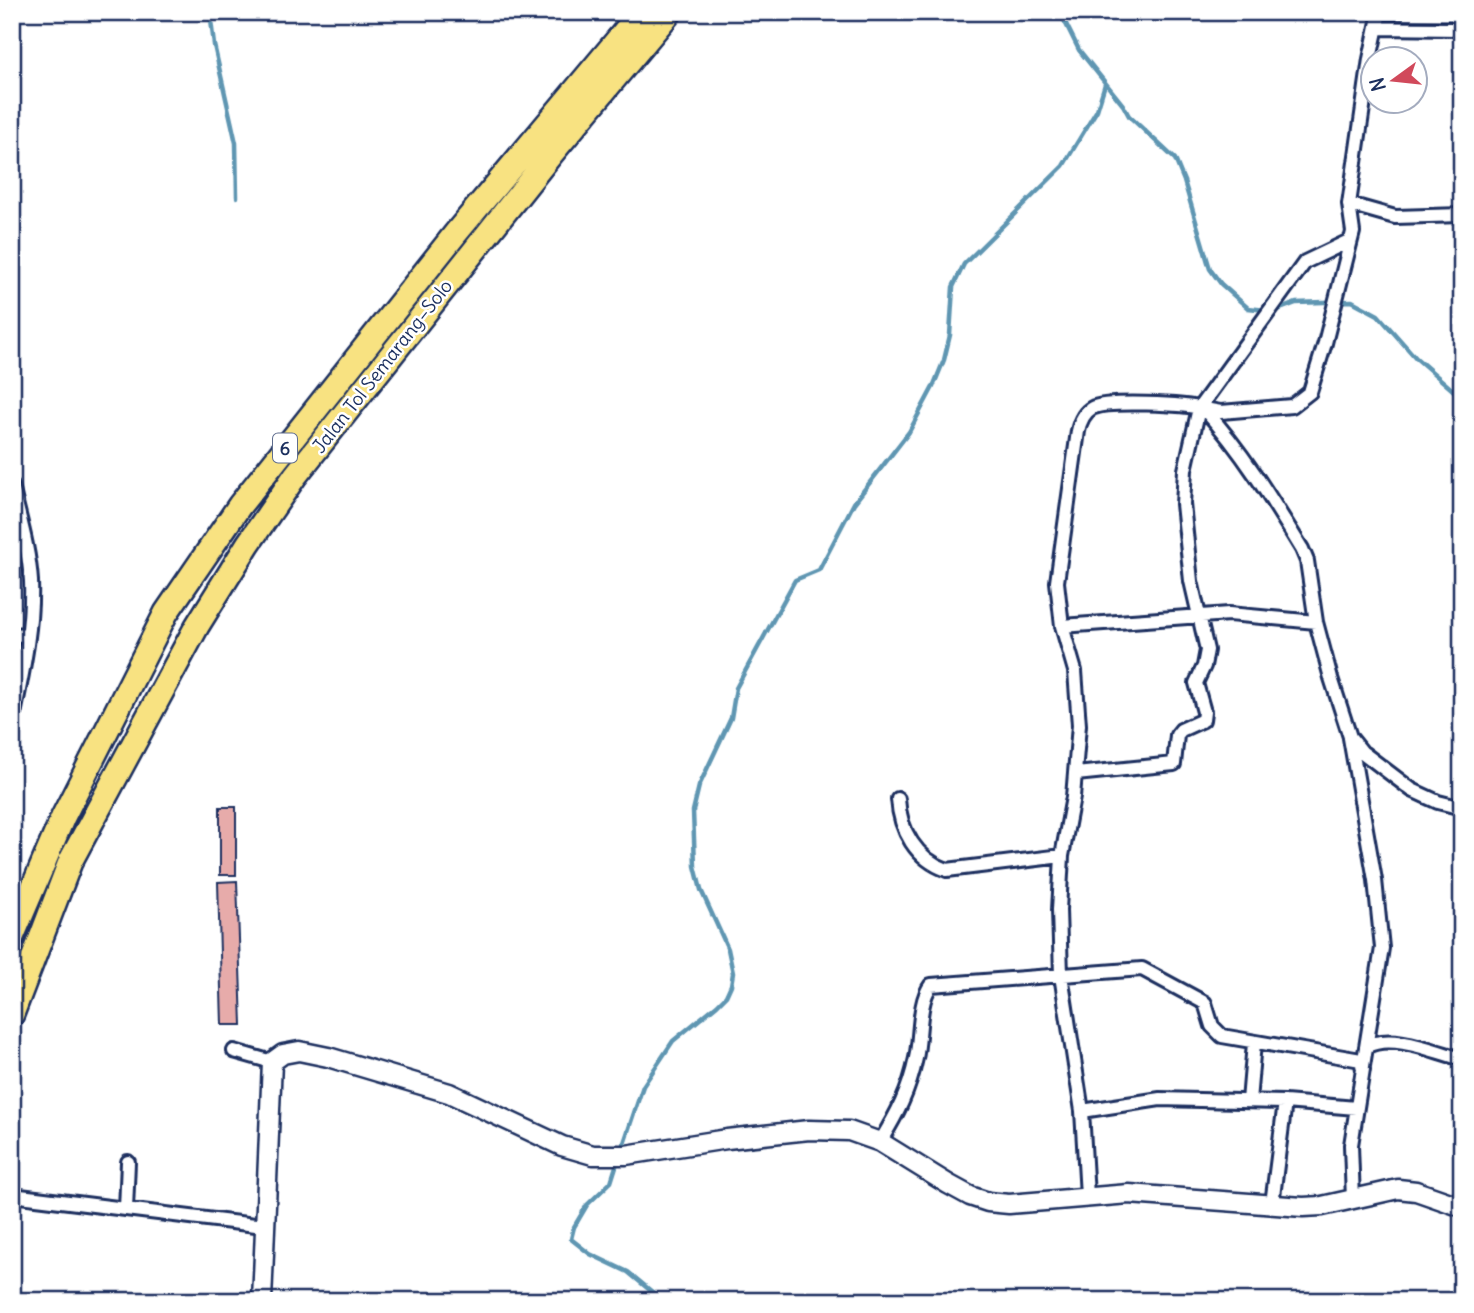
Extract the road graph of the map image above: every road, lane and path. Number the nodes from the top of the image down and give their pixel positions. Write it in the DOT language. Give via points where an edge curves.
graph roads {
  1 [pos="641,12"];
  2 [pos="670,12"];
  3 [pos="1380,12"];
  4 [pos="1377,28"];
  5 [pos="1462,29"];
  6 [pos="1349,204"];
  7 [pos="1462,215"];
  8 [pos="1349,241"];
  9 [pos="1201,409"];
  10 [pos="12,486"];
  11 [pos="1199,616"];
  12 [pos="1316,622"];
  13 [pos="1062,626"];
  14 [pos="28,634"];
  15 [pos="12,635"];
  16 [pos="12,725"];
  17 [pos="1350,737"];
  18 [pos="1076,774"];
  19 [pos="898,799"];
  20 [pos="1462,808"];
  21 [pos="1062,856"];
  22 [pos="12,937"];
  23 [pos="1061,975"];
  24 [pos="12,1014"];
  25 [pos="1254,1043"];
  26 [pos="1366,1046"];
  27 [pos="234,1051"];
  28 [pos="1462,1059"];
  29 [pos="272,1062"];
  30 [pos="1363,1066"];
  31 [pos="1249,1101"];
  32 [pos="1285,1102"];
  33 [pos="1356,1108"];
  34 [pos="1082,1111"];
  35 [pos="880,1142"];
  36 [pos="128,1162"];
  37 [pos="12,1195"];
  38 [pos="1087,1196"];
  39 [pos="1353,1200"];
  40 [pos="1272,1204"];
  41 [pos="1462,1207"];
  42 [pos="126,1209"];
  43 [pos="264,1226"];
  44 [pos="1462,1292"];
  45 [pos="262,1301"];
  46 [pos="1458,1301"];
  1 -- 22 [label="highway, Jalan Tol Semarang–Solo / 6" via="352,363 240,505 173,602 63,817"];
  2 -- 24 [label="highway, Jalan Tol Semarang–Solo / 6" via="295,476 248,544 197,626 70,862"];
  3 -- 4 [label="street"];
  4 -- 5 [label="street"];
  4 -- 6 [label="street"];
  6 -- 7 [label="street" via="1395,217"];
  6 -- 8 [label="street" via="1353,232"];
  8 -- 9 [label="street" via="1306,262"];
  8 -- 9 [label="street" via="1310,392 1292,406 1221,412"];
  9 -- 11 [label="street" via="1185,470 1183,504"];
  9 -- 12 [label="street" via="1257,476 1302,550"];
  9 -- 13 [label="street" via="1117,404 1094,406 1085,413 1078,431 1059,556"];
  10 -- 14 [label="street" via="31,578"];
  11 -- 12 [label="street" via="1229,614"];
  11 -- 13 [label="street"];
  11 -- 18 [label="street" via="1208,650 1196,683 1203,720 1177,735 1175,764"];
  12 -- 17 [label="street"];
  13 -- 18 [label="street" via="1075,671 1080,725"];
  14 -- 15 [label="street"];
  14 -- 16 [label="street"];
  17 -- 20 [label="street" via="1362,752 1412,790"];
  17 -- 26 [label="street" via="1382,948"];
  18 -- 21 [label="street"];
  19 -- 21 [label="street" via="910,843 947,870"];
  21 -- 23 [label="street"];
  23 -- 25 [label="street" via="1142,969 1207,1004 1218,1035"];
  23 -- 34 [label="street"];
  23 -- 35 [label="street" via="931,985 923,1002 916,1059 903,1104"];
  25 -- 30 [label="street" via="1361,1060"];
  25 -- 31 [label="street"];
  26 -- 28 [label="street" via="1391,1040"];
  26 -- 30 [label="street"];
  27 -- 29 [label="street"];
  29 -- 35 [label="street" via="282,1054 299,1051 328,1057 449,1093 562,1146 593,1154 626,1155 809,1130 849,1131"];
  29 -- 43 [label="street"];
  30 -- 33 [label="street"];
  31 -- 32 [label="street"];
  31 -- 34 [label="street" via="1160,1099"];
  32 -- 33 [label="street"];
  32 -- 40 [label="street"];
  33 -- 39 [label="street"];
  34 -- 38 [label="street"];
  35 -- 38 [label="street" via="948,1184 988,1202"];
  36 -- 42 [label="street"];
  37 -- 42 [label="street"];
  38 -- 40 [label="street" via="1129,1194"];
  39 -- 40 [label="street" via="1322,1206"];
  39 -- 41 [label="street" via="1398,1189"];
  42 -- 43 [label="street"];
  43 -- 45 [label="street"];
  44 -- 46 [label="street"];
}
